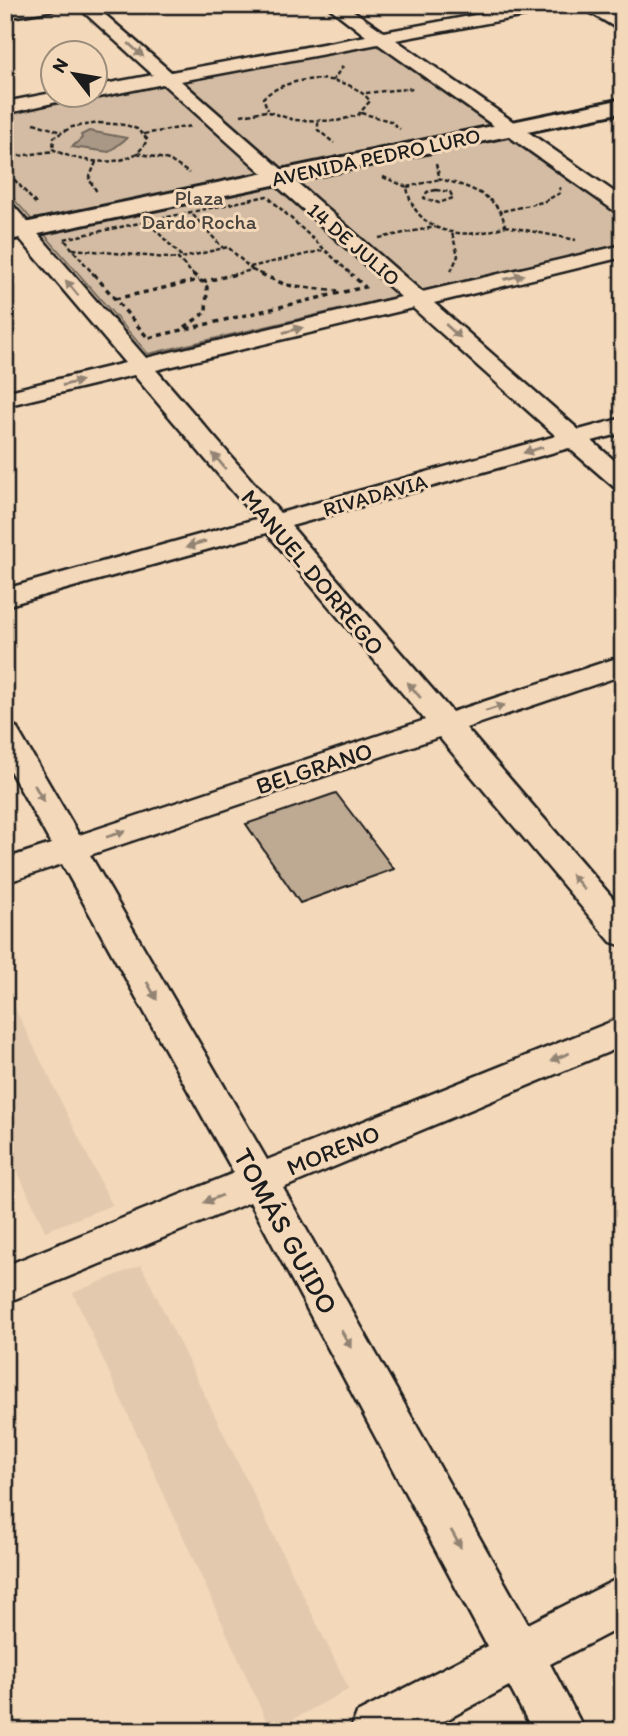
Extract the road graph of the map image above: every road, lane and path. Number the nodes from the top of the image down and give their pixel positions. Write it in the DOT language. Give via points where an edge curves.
graph roads {
  1 [pos="54,5"];
  2 [pos="84,5"];
  3 [pos="334,5"];
  4 [pos="557,5"];
  5 [pos="586,5"];
  6 [pos="5,13"];
  7 [pos="623,27"];
  8 [pos="381,38"];
  9 [pos="167,78"];
  10 [pos="416,87"];
  11 [pos="108,89"];
  12 [pos="366,93"];
  13 [pos="38,102"];
  14 [pos="623,105"];
  15 [pos="5,108"];
  16 [pos="268,110"];
  17 [pos="360,113"];
  18 [pos="236,116"];
  19 [pos="183,118"];
  20 [pos="318,122"];
  21 [pos="192,126"];
  22 [pos="510,129"];
  23 [pos="387,131"];
  24 [pos="200,133"];
  25 [pos="144,134"];
  26 [pos="321,145"];
  27 [pos="55,150"];
  28 [pos="136,153"];
  29 [pos="5,158"];
  30 [pos="435,160"];
  31 [pos="96,162"];
  32 [pos="5,169"];
  33 [pos="200,170"];
  34 [pos="189,173"];
  35 [pos="373,173"];
  36 [pos="176,175"];
  37 [pos="278,177"];
  38 [pos="440,179"];
  39 [pos="551,180"];
  40 [pos="423,183"];
  41 [pos="407,187"];
  42 [pos="560,187"];
  43 [pos="431,190"];
  44 [pos="85,195"];
  45 [pos="571,195"];
  46 [pos="49,202"];
  47 [pos="5,208"];
  48 [pos="623,208"];
  49 [pos="503,211"];
  50 [pos="190,212"];
  51 [pos="148,221"];
  52 [pos="505,226"];
  53 [pos="435,227"];
  54 [pos="14,232"];
  55 [pos="452,233"];
  56 [pos="368,240"];
  57 [pos="586,242"];
  58 [pos="72,248"];
  59 [pos="223,248"];
  60 [pos="325,250"];
  61 [pos="623,251"];
  62 [pos="183,258"];
  63 [pos="178,259"];
  64 [pos="251,268"];
  65 [pos="448,275"];
  66 [pos="200,281"];
  67 [pos="354,290"];
  68 [pos="115,299"];
  69 [pos="417,300"];
  70 [pos="172,332"];
  71 [pos="138,367"];
  72 [pos="5,399"];
  73 [pos="623,425"];
  74 [pos="574,439"];
  75 [pos="623,482"];
  76 [pos="272,523"];
  77 [pos="5,598"];
  78 [pos="623,665"];
  79 [pos="443,725"];
  80 [pos="5,734"];
  81 [pos="71,849"];
  82 [pos="5,871"];
  83 [pos="623,933"];
  84 [pos="623,1031"];
  85 [pos="259,1181"];
  86 [pos="5,1285"];
  87 [pos="623,1600"];
  88 [pos="519,1655"];
  89 [pos="375,1731"];
  90 [pos="560,1731"];
  1 -- 6 [label="street"];
  2 -- 9 [label="street, 14 DE JULIO, one-way"];
  3 -- 8 [label="street"];
  4 -- 8 [label="street"];
  5 -- 7 [label="street"];
  8 -- 9 [label="street"];
  8 -- 22 [label="street"];
  9 -- 11 [label="street"];
  9 -- 37 [label="street, 14 DE JULIO"];
  10 -- 12 [label="path"];
  12 -- 16 [label="path" via="332,81 288,83 266,94 263,104"];
  12 -- 17 [label="path" via="369,104"];
  13 -- 15 [label="street"];
  14 -- 22 [label="main road, AVENIDA PEDRO LURO"];
  16 -- 18 [label="path"];
  16 -- 20 [label="path" via="294,120"];
  17 -- 20 [label="path"];
  17 -- 23 [label="path" via="390,121 400,129"];
  19 -- 21 [label="path"];
  20 -- 26 [label="path" via="318,130 336,142"];
  21 -- 24 [label="path"];
  21 -- 25 [label="path"];
  22 -- 37 [label="main road, AVENIDA PEDRO LURO"];
  22 -- 48 [label="street"];
  25 -- 27 [label="path" via="126,125 85,124 54,137"];
  25 -- 28 [label="path" via="145,145"];
  27 -- 29 [label="path"];
  27 -- 31 [label="path" via="69,158"];
  28 -- 31 [label="path"];
  28 -- 34 [label="path" via="169,160"];
  30 -- 38 [label="path"];
  31 -- 44 [label="path" via="89,179 97,192"];
  32 -- 46 [label="path" via="37,205"];
  33 -- 34 [label="path"];
  34 -- 36 [label="path"];
  35 -- 41 [label="path"];
  37 -- 54 [label="main road, AVENIDA PEDRO LURO"];
  37 -- 69 [label="street, 14 DE JULIO"];
  38 -- 40 [label="path"];
  38 -- 49 [label="path" via="484,195"];
  39 -- 42 [label="path"];
  40 -- 41 [label="path"];
  40 -- 43 [label="path"];
  41 -- 53 [label="path" via="414,210"];
  42 -- 45 [label="path"];
  42 -- 49 [label="path" via="560,193 543,202"];
  43 -- 43 [label="path" via="424,195 429,201 453,198 446,190"];
  47 -- 54 [label="street, MANUEL DORREGO"];
  49 -- 52 [label="path"];
  50 -- 51 [label="path"];
  50 -- 59 [label="path"];
  50 -- 60 [label="path" via="267,196"];
  51 -- 58 [label="path" via="64,239"];
  51 -- 62 [label="path"];
  52 -- 55 [label="path" via="484,234"];
  52 -- 57 [label="path"];
  53 -- 55 [label="path"];
  53 -- 56 [label="path"];
  71 -- 54 [label="street, MANUEL DORREGO, one-way"];
  55 -- 65 [label="path" via="458,256"];
  58 -- 63 [label="path"];
  58 -- 68 [label="path"];
  59 -- 62 [label="path"];
  59 -- 64 [label="path" via="228,247"];
  60 -- 64 [label="path"];
  60 -- 67 [label="path" via="365,287"];
  69 -- 61 [label="street, one-way"];
  62 -- 63 [label="path"];
  63 -- 66 [label="path"];
  64 -- 66 [label="path"];
  64 -- 67 [label="path" via="303,289"];
  66 -- 68 [label="path"];
  66 -- 70 [label="path" via="207,287 206,312"];
  67 -- 70 [label="path"];
  68 -- 70 [label="path" via="148,338"];
  71 -- 69 [label="street, one-way"];
  69 -- 74 [label="street, 14 DE JULIO, one-way"];
  72 -- 71 [label="street, one-way"];
  76 -- 71 [label="street, MANUEL DORREGO, one-way"];
  73 -- 74 [label="street, RIVADAVIA"];
  74 -- 75 [label="street, 14 DE JULIO"];
  74 -- 76 [label="street, RIVADAVIA, one-way"];
  76 -- 77 [label="street, RIVADAVIA, one-way"];
  79 -- 76 [label="street, MANUEL DORREGO, one-way"];
  79 -- 78 [label="street, BELGRANO, one-way"];
  81 -- 79 [label="street, BELGRANO, one-way"];
  83 -- 79 [label="street, MANUEL DORREGO, one-way"];
  80 -- 81 [label="street, TOMÁS GUIDO, one-way"];
  81 -- 82 [label="street, BELGRANO"];
  81 -- 85 [label="street, TOMÁS GUIDO, one-way"];
  84 -- 85 [label="street, MORENO, one-way"];
  85 -- 86 [label="street, MORENO, one-way"];
  85 -- 88 [label="street, TOMÁS GUIDO, one-way"];
  87 -- 88 [label="street"];
  88 -- 89 [label="street"];
  88 -- 90 [label="street, TOMÁS GUIDO"];
}
